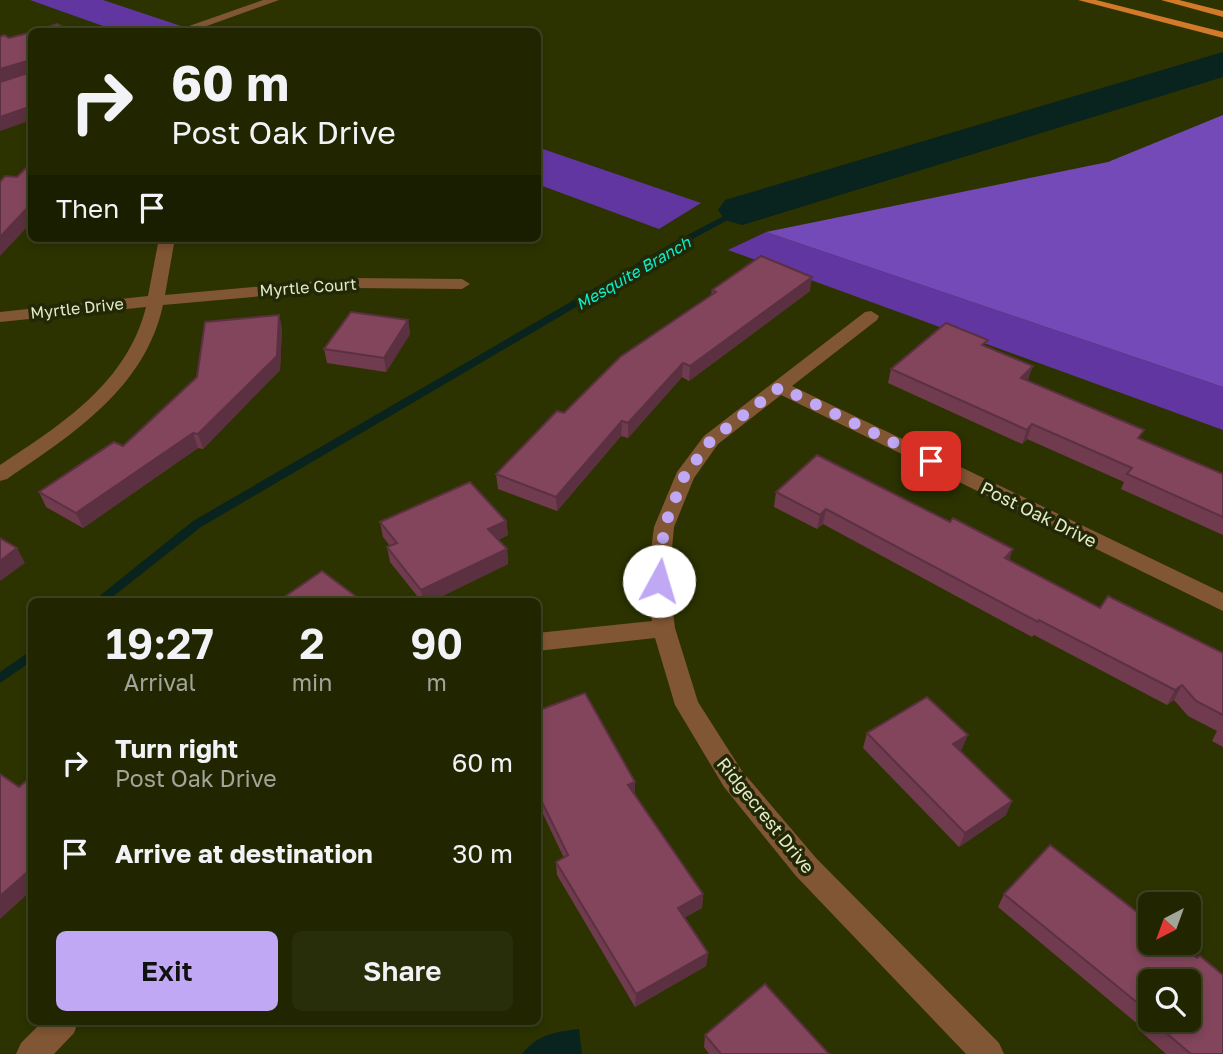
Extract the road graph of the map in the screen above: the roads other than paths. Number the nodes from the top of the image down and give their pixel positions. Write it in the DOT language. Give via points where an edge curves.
graph roads {
  1 [pos="274,0"];
  2 [pos="1083,0"];
  3 [pos="1166,0"];
  4 [pos="1223,14"];
  5 [pos="189,28"];
  6 [pos="1223,35"];
  7 [pos="166,242"];
  8 [pos="462,284"];
  9 [pos="155,300"];
  10 [pos="871,316"];
  11 [pos="0,317"];
  12 [pos="780,387"];
  13 [pos="0,474"];
  14 [pos="1223,603"];
  15 [pos="664,628"];
  16 [pos="541,642"];
  17 [pos="59,1025"];
  18 [pos="32,1054"];
  19 [pos="988,1054"];
  1 -- 5 [label="street"];
  2 -- 6 [label="main road"];
  3 -- 4 [label="main road"];
  7 -- 9 [label="street"];
  8 -- 9 [label="street, Myrtle Court" via="353,283"];
  9 -- 11 [label="street, Myrtle Drive"];
  9 -- 13 [label="street" via="141,347 112,389 61,433"];
  10 -- 12 [label="street, Ridgecrest Drive"];
  12 -- 14 [label="street, Post Oak Drive"];
  12 -- 15 [label="street, Ridgecrest Drive" via="711,440 684,477 664,527 659,581"];
  15 -- 16 [label="street"];
  15 -- 19 [label="street, Ridgecrest Drive" via="687,705 733,779 806,867"];
  17 -- 18 [label="street"];
}
